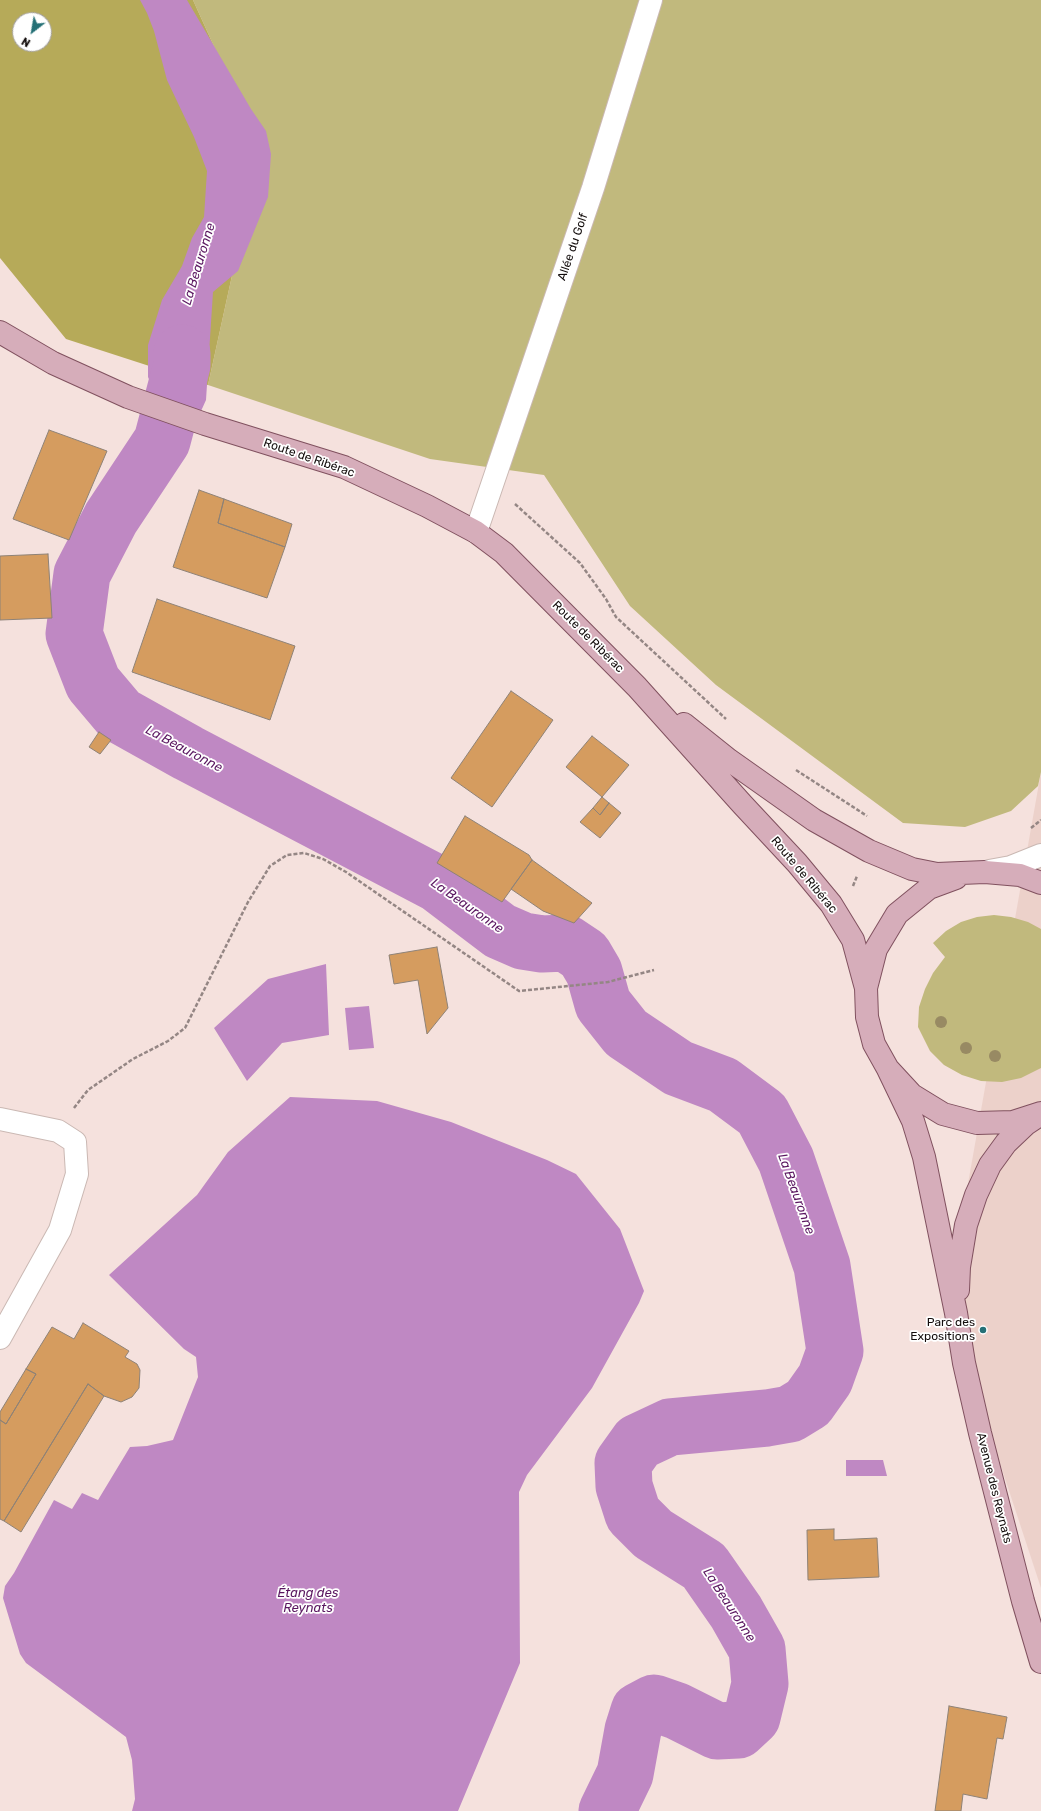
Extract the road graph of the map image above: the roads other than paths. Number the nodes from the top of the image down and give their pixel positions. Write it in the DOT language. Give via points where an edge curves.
graph roads {
  1 [pos="651,0"];
  2 [pos="0,332"];
  3 [pos="476,532"];
  4 [pos="637,687"];
  5 [pos="1041,855"];
  6 [pos="976,873"];
  7 [pos="1041,883"];
  8 [pos="866,988"];
  9 [pos="888,1069"];
  10 [pos="1041,1114"];
  11 [pos="0,1120"];
  12 [pos="956,1313"];
  13 [pos="0,1338"];
  14 [pos="1041,1662"];
  1 -- 3 [label="street, Allée du Golf" via="592,188"];
  2 -- 3 [label="main road, Route de Ribérac" via="53,363 128,396 205,424 344,467"];
  3 -- 4 [label="main road, Route de Ribérac" via="504,553"];
  4 -- 6 [label="main road, Route de Ribérac" via="729,760 814,820 862,848 912,869 937,874"];
  4 -- 8 [label="main road, Route de Ribérac" via="831,904 853,940"];
  5 -- 6 [label="street" via="1011,867"];
  6 -- 7 [label="main road, Route de Ribérac" via="1020,875"];
  6 -- 8 [label="main road, Route de Ribérac" via="928,888 897,914 876,949"];
  8 -- 9 [label="main road, Route de Ribérac" via="867,1017 874,1044"];
  9 -- 10 [label="main road, Route de Ribérac" via="912,1095 943,1114 977,1123 1013,1122"];
  9 -- 12 [label="main road, Avenue des Reynats" via="913,1121 924,1157"];
  10 -- 12 [label="main road, Avenue des Reynats" via="1006,1143 990,1165 976,1195 966,1224 959,1267"];
  11 -- 13 [label="street" via="58,1131 75,1142 77,1174 60,1230"];
  12 -- 14 [label="main road, Avenue des Reynats" via="980,1433"];
}
